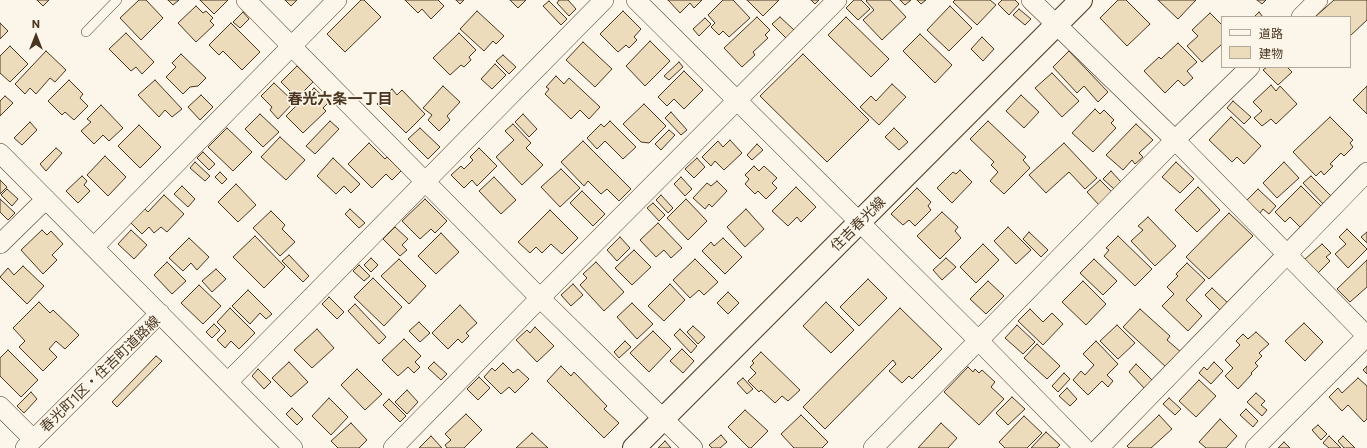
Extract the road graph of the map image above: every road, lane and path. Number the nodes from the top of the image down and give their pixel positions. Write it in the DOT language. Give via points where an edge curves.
graph roads {
  1 [pos="117,0"];
  2 [pos="246,0"];
  3 [pos="337,0"];
  4 [pos="604,0"];
  5 [pos="636,0"];
  6 [pos="837,0"];
  7 [pos="1031,0"];
  8 [pos="1081,0"];
  9 [pos="1318,0"];
  10 [pos="1302,16"];
  11 [pos="1056,25"];
  12 [pos="86,32"];
  13 [pos="291,45"];
  14 [pos="1249,68"];
  15 [pos="737,101"];
  16 [pos="1175,140"];
  17 [pos="0,152"];
  18 [pos="1367,172"];
  19 [pos="426,182"];
  20 [pos="46,199"];
  21 [pos="859,223"];
  22 [pos="0,244"];
  23 [pos="94,246"];
  24 [pos="1287,253"];
  25 [pos="540,298"];
  26 [pos="160,313"];
  27 [pos="1367,336"];
  28 [pos="978,340"];
  29 [pos="228,382"];
  30 [pos="0,406"];
  31 [pos="663,418"];
  32 [pos="29,444"];
  33 [pos="294,448"];
  34 [pos="393,448"];
  35 [pos="634,448"];
  36 [pos="693,448"];
  37 [pos="873,448"];
  38 [pos="1084,448"];
  39 [pos="1099,448"];
  40 [pos="1255,448"];
  1 -- 12 [label="lane"];
  2 -- 13 [label="street"];
  3 -- 13 [label="street"];
  4 -- 19 [label="street"];
  5 -- 15 [label="street"];
  6 -- 15 [label="street"];
  7 -- 11 [label="street"];
  8 -- 11 [label="street, 住吉春光線"];
  9 -- 10 [label="street"];
  11 -- 16 [label="street"];
  11 -- 21 [label="street, 住吉春光線"];
  13 -- 19 [label="street"];
  13 -- 23 [label="street"];
  14 -- 16 [label="street"];
  15 -- 21 [label="street"];
  15 -- 25 [label="street"];
  16 -- 24 [label="street"];
  16 -- 28 [label="street"];
  17 -- 20 [label="street"];
  18 -- 24 [label="street"];
  19 -- 25 [label="street"];
  19 -- 29 [label="street"];
  20 -- 22 [label="street"];
  20 -- 23 [label="street"];
  21 -- 28 [label="street"];
  21 -- 31 [label="street, 住吉春光線"];
  23 -- 26 [label="street"];
  24 -- 27 [label="street"];
  24 -- 39 [label="street"];
  25 -- 31 [label="street"];
  25 -- 34 [label="street"];
  26 -- 29 [label="street, 春光町1区・住吉町道路線"];
  26 -- 32 [label="street, 春光町1区・住吉町道路線"];
  27 -- 40 [label="street"];
  28 -- 37 [label="street"];
  28 -- 38 [label="street"];
  29 -- 33 [label="street, 春光町1区・住吉町道路線"];
  30 -- 32 [label="street"];
  31 -- 35 [label="street, 住吉春光線"];
  31 -- 36 [label="street"];
}
